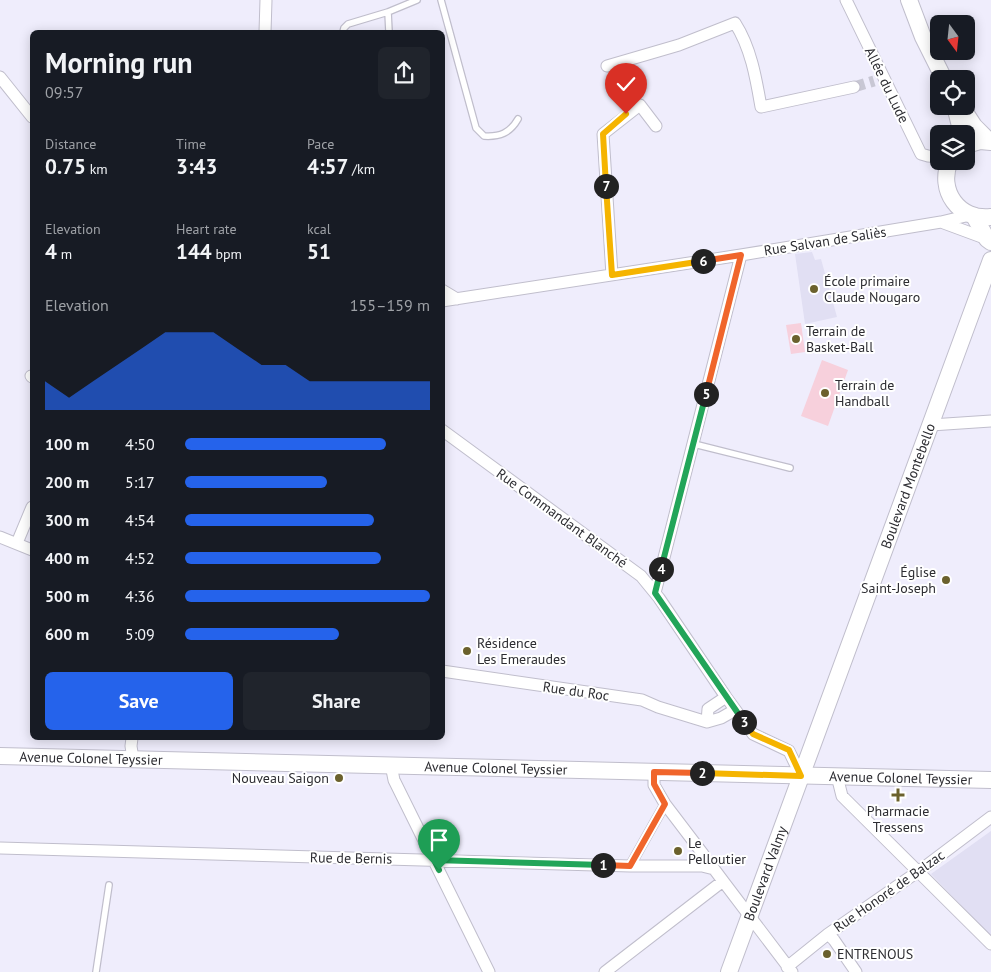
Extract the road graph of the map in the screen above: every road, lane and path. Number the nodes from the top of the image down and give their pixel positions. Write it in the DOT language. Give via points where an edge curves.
graph roads {
  1 [pos="266,0"];
  2 [pos="417,0"];
  3 [pos="441,0"];
  4 [pos="846,0"];
  5 [pos="909,0"];
  6 [pos="388,12"];
  7 [pos="265,30"];
  8 [pos="344,30"];
  9 [pos="389,30"];
  10 [pos="607,66"];
  11 [pos="940,70"];
  12 [pos="0,77"];
  13 [pos="854,87"];
  14 [pos="30,114"];
  15 [pos="967,115"];
  16 [pos="518,119"];
  17 [pos="656,126"];
  18 [pos="975,142"];
  19 [pos="990,142"];
  20 [pos="930,156"];
  21 [pos="948,170"];
  22 [pos="953,201"];
  23 [pos="972,216"];
  24 [pos="991,217"];
  25 [pos="942,222"];
  26 [pos="989,240"];
  27 [pos="741,255"];
  28 [pos="991,260"];
  29 [pos="612,275"];
  30 [pos="987,278"];
  31 [pos="445,292"];
  32 [pos="457,299"];
  33 [pos="445,300"];
  34 [pos="991,421"];
  35 [pos="932,425"];
  36 [pos="445,432"];
  37 [pos="694,444"];
  38 [pos="790,468"];
  39 [pos="30,512"];
  40 [pos="0,536"];
  41 [pos="17,543"];
  42 [pos="30,549"];
  43 [pos="655,593"];
  44 [pos="445,670"];
  45 [pos="726,697"];
  46 [pos="735,710"];
  47 [pos="707,722"];
  48 [pos="132,740"];
  49 [pos="0,756"];
  50 [pos="133,759"];
  51 [pos="391,765"];
  52 [pos="654,772"];
  53 [pos="801,776"];
  54 [pos="837,776"];
  55 [pos="991,780"];
  56 [pos="665,804"];
  57 [pos="991,817"];
  58 [pos="0,848"];
  59 [pos="434,860"];
  60 [pos="630,866"];
  61 [pos="702,866"];
  62 [pos="919,871"];
  63 [pos="722,881"];
  64 [pos="109,885"];
  65 [pos="750,916"];
  66 [pos="828,934"];
  67 [pos="991,944"];
  68 [pos="789,969"];
  69 [pos="96,972"];
  70 [pos="490,972"];
  71 [pos="605,972"];
  72 [pos="729,972"];
  73 [pos="856,972"];
  1 -- 7 [label="street"];
  2 -- 6 [label="lane"];
  3 -- 16 [label="lane" via="476,128 484,136 490,136 508,132"];
  4 -- 20 [label="street, Allée du Lude" via="879,80 920,154"];
  5 -- 11 [label="main road"];
  6 -- 8 [label="lane" via="348,24"];
  6 -- 9 [label="lane"];
  10 -- 13 [label="street" via="679,45 735,23 756,74 761,107"];
  12 -- 14 [label="street"];
  15 -- 19 [label="main road"];
  17 -- 29 [label="street" via="640,105 603,134"];
  18 -- 19 [label="main road"];
  21 -- 22 [label="main road" via="946,185"];
  22 -- 23 [label="main road"];
  22 -- 25 [label="street"];
  23 -- 24 [label="main road"];
  23 -- 25 [label="street, Rue Salvan de Saliès"];
  23 -- 26 [label="main road"];
  25 -- 26 [label="street"];
  25 -- 27 [label="street, Rue Salvan de Saliès"];
  27 -- 29 [label="street, Rue Salvan de Saliès"];
  27 -- 37 [label="street"];
  28 -- 30 [label="main road, Boulevard Montebello"];
  29 -- 32 [label="street, Rue Salvan de Saliès"];
  30 -- 35 [label="main road, Boulevard Montebello"];
  31 -- 32 [label="street"];
  32 -- 33 [label="street, Rue Salvan de Saliès"];
  34 -- 35 [label="street"];
  35 -- 53 [label="main road, Boulevard Montebello"];
  36 -- 43 [label="street, Rue Commandant Blanché" via="641,576"];
  37 -- 38 [label="lane"];
  37 -- 43 [label="street"];
  39 -- 41 [label="street"];
  40 -- 41 [label="street"];
  41 -- 42 [label="street"];
  43 -- 45 [label="street, Rue Commandant Blanché"];
  44 -- 47 [label="street, Rue du Roc" via="642,700"];
  45 -- 46 [label="street, Rue Commandant Blanché"];
  45 -- 47 [label="street" via="708,709"];
  46 -- 47 [label="street"];
  46 -- 53 [label="street, Rue Commandant Blanché" via="753,734 789,750"];
  48 -- 50 [label="street"];
  49 -- 50 [label="main road, Avenue Colonel Teyssier"];
  50 -- 51 [label="main road, Avenue Colonel Teyssier"];
  51 -- 52 [label="main road, Avenue Colonel Teyssier"];
  51 -- 59 [label="street" via="394,780"];
  52 -- 53 [label="main road, Avenue Colonel Teyssier"];
  52 -- 56 [label="street" via="654,784"];
  53 -- 54 [label="main road, Avenue Colonel Teyssier"];
  53 -- 65 [label="main road, Boulevard Valmy"];
  54 -- 55 [label="main road, Avenue Colonel Teyssier"];
  54 -- 62 [label="street" via="842,796"];
  56 -- 60 [label="street"];
  56 -- 61 [label="street" via="703,854"];
  57 -- 62 [label="street, Rue Honoré de Balzac"];
  58 -- 59 [label="street, Rue de Bernis" via="117,854"];
  59 -- 60 [label="street, Rue de Bernis"];
  59 -- 70 [label="street"];
  60 -- 61 [label="street, Rue de Bernis"];
  61 -- 63 [label="street" via="714,869"];
  62 -- 66 [label="street, Rue Honoré de Balzac"];
  62 -- 67 [label="street"];
  63 -- 65 [label="street"];
  63 -- 71 [label="street"];
  64 -- 69 [label="lane"];
  65 -- 68 [label="street"];
  65 -- 72 [label="main road, Boulevard Valmy"];
  66 -- 68 [label="street, Rue Honoré de Balzac"];
  66 -- 73 [label="street"];
}
